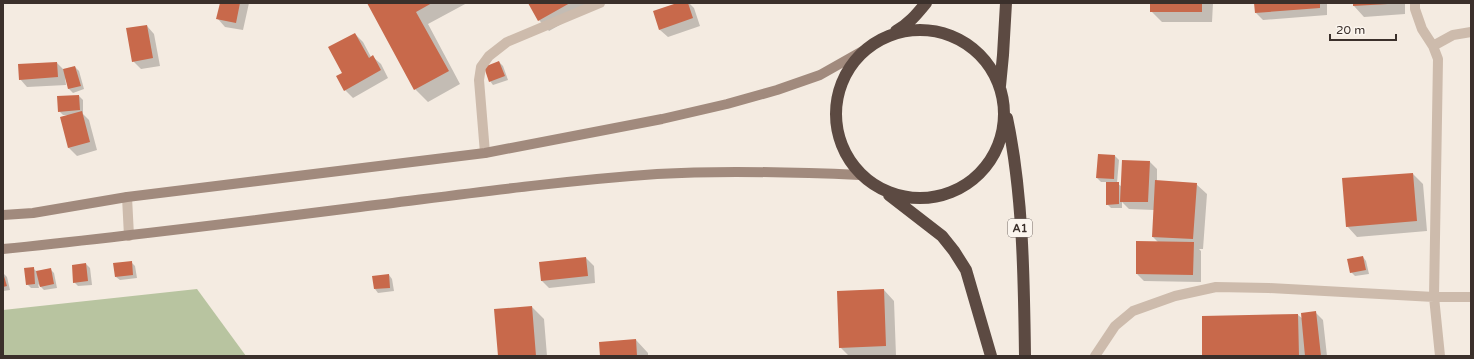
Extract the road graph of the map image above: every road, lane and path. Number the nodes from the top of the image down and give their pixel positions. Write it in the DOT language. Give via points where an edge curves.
graph roads {
  1 [pos="600,3"];
  2 [pos="926,3"];
  3 [pos="1006,3"];
  4 [pos="1415,3"];
  5 [pos="1471,32"];
  6 [pos="884,37"];
  7 [pos="1433,46"];
  8 [pos="866,49"];
  9 [pos="1000,86"];
  10 [pos="1004,102"];
  11 [pos="485,153"];
  12 [pos="860,175"];
  13 [pos="885,192"];
  14 [pos="128,197"];
  15 [pos="3,215"];
  16 [pos="129,236"];
  17 [pos="3,250"];
  18 [pos="1434,297"];
  19 [pos="1471,297"];
  20 [pos="992,356"];
  21 [pos="1024,356"];
  22 [pos="1095,356"];
  23 [pos="1440,356"];
  1 -- 11 [label="street" via="507,42 489,56 481,67 480,80"];
  2 -- 6 [label="highway" via="904,27"];
  3 -- 9 [label="highway"];
  4 -- 7 [label="street" via="1422,29"];
  5 -- 7 [label="street" via="1453,35"];
  6 -- 8 [label="highway"];
  6 -- 9 [label="highway" via="906,30 930,30 953,36 973,48 989,65"];
  7 -- 18 [label="street" via="1438,59"];
  8 -- 11 [label="street" via="820,75 763,94 662,119"];
  8 -- 12 [label="highway" via="847,70 836,97 835,125 843,152"];
  9 -- 10 [label="highway"];
  10 -- 13 [label="highway" via="1003,132 991,160 971,182 944,195 914,199"];
  10 -- 21 [label="highway, A1" via="1014,147 1018,186"];
  11 -- 14 [label="street"];
  12 -- 13 [label="highway"];
  12 -- 16 [label="street" via="781,171 657,174 452,196"];
  13 -- 20 [label="highway" via="942,236 954,251 966,270"];
  14 -- 15 [label="street" via="33,213"];
  14 -- 16 [label="street"];
  16 -- 17 [label="street"];
  18 -- 19 [label="street"];
  18 -- 22 [label="street" via="1216,287 1174,296 1133,311 1115,326"];
  18 -- 23 [label="street"];
}
